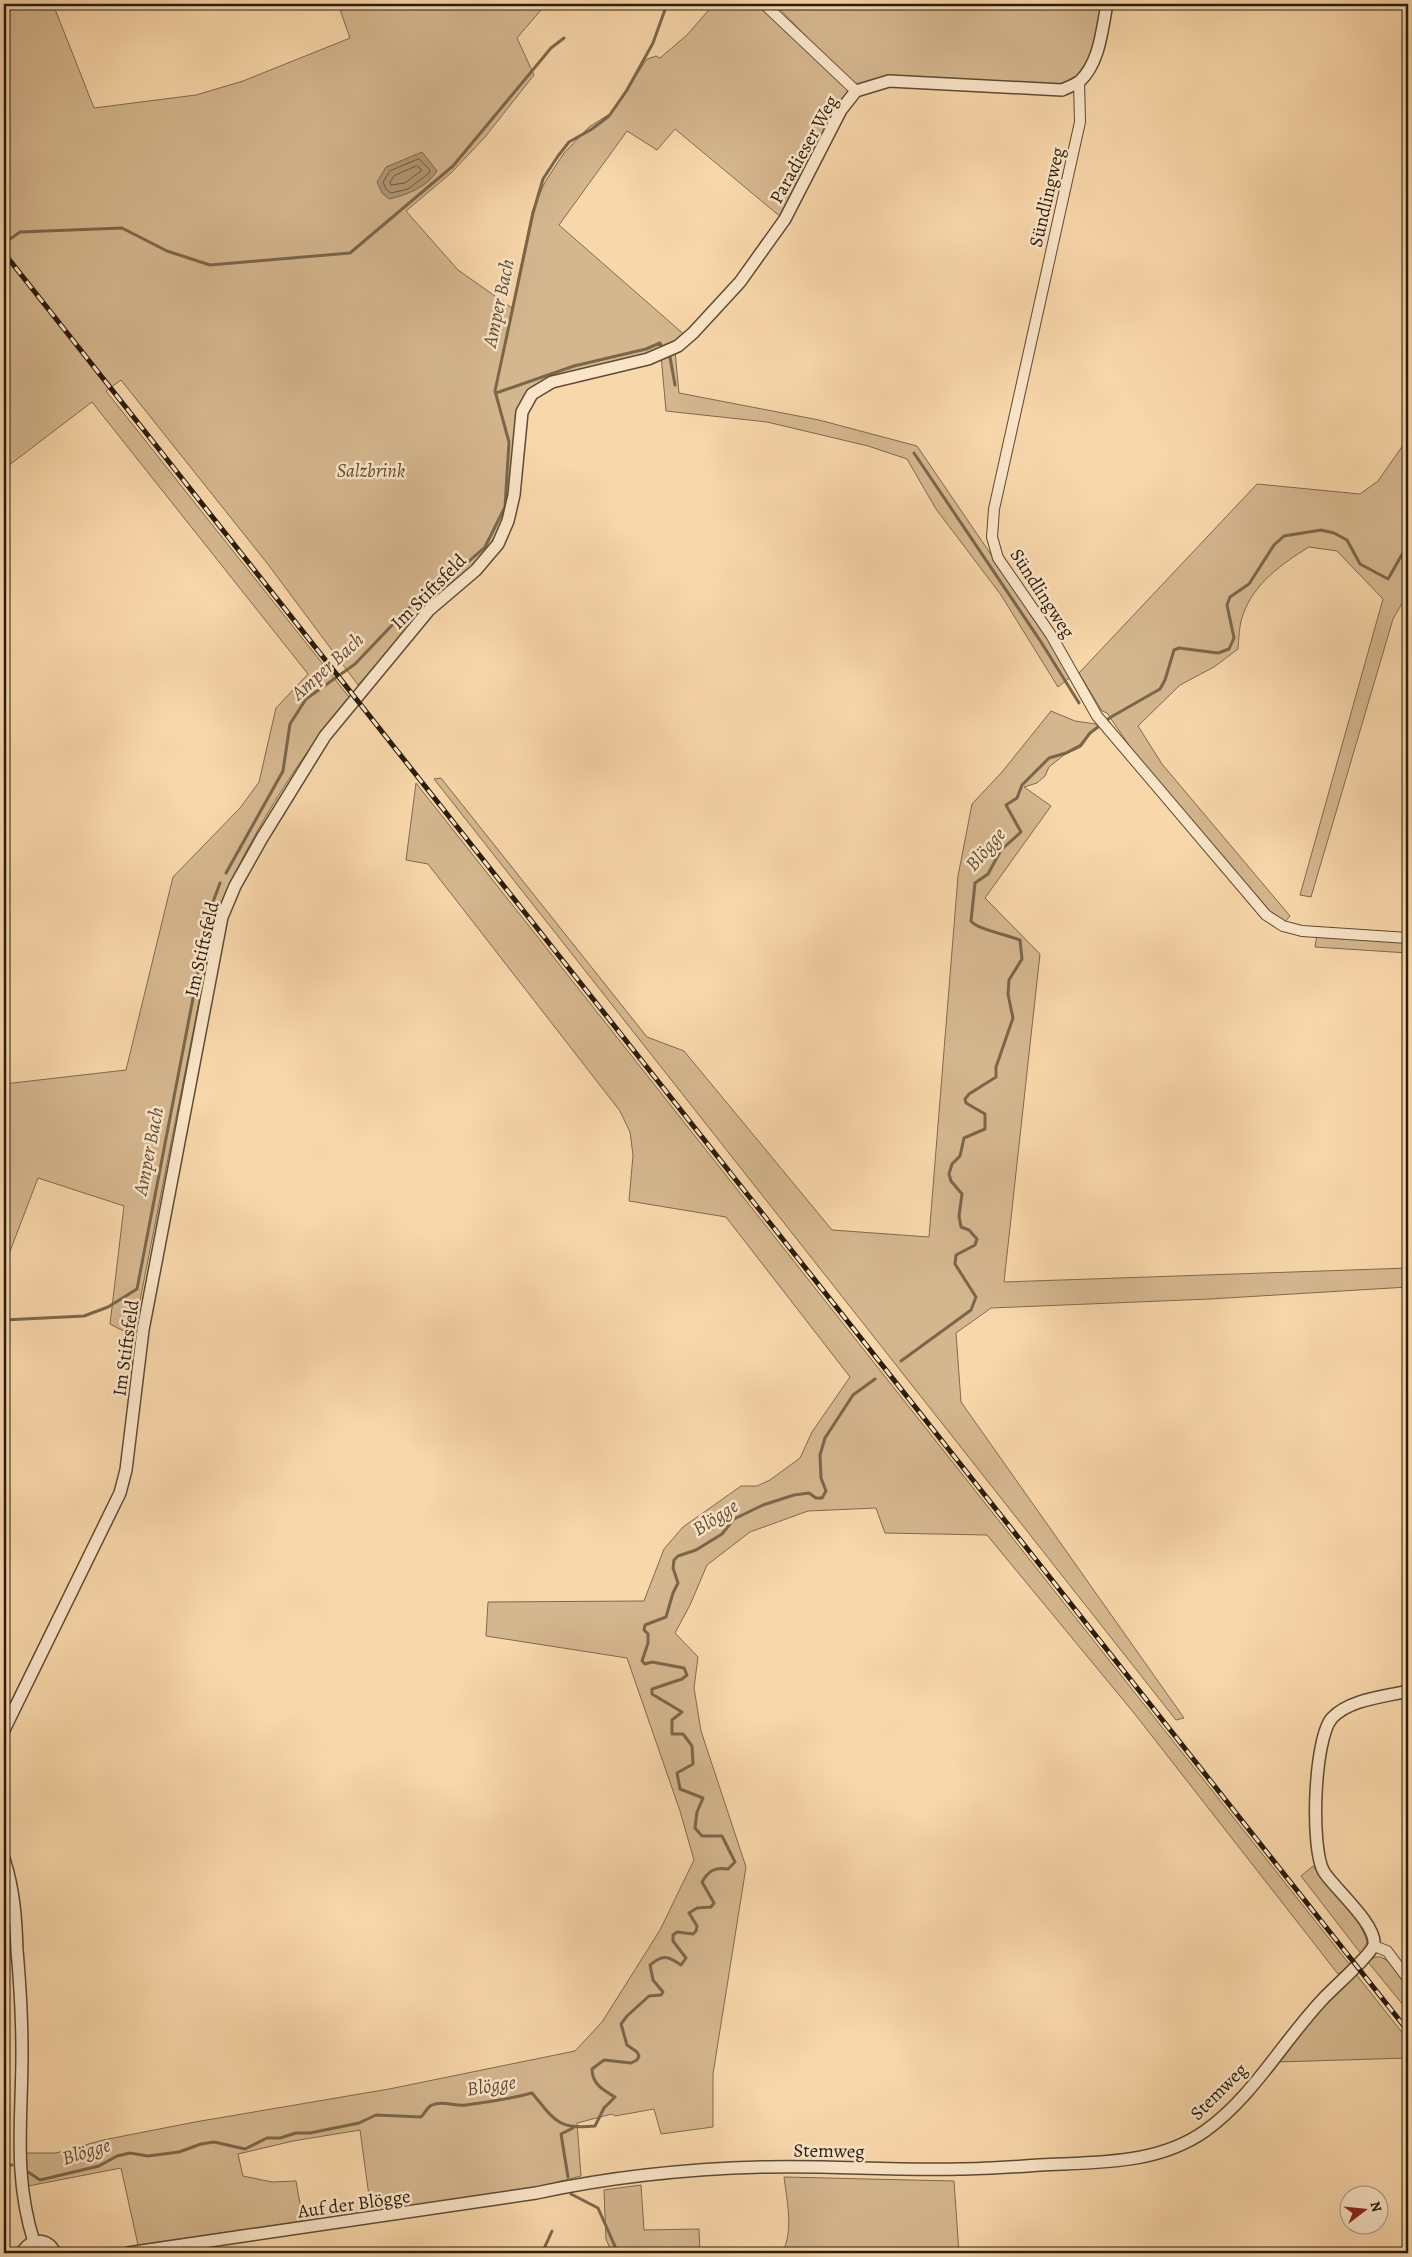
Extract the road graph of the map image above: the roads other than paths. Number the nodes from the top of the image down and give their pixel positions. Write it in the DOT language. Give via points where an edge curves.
graph roads {
  1 [pos="764,4"];
  2 [pos="1108,4"];
  3 [pos="1079,82"];
  4 [pos="856,91"];
  5 [pos="678,346"];
  6 [pos="1408,938"];
  7 [pos="1408,1691"];
  8 [pos="4,1730"];
  9 [pos="4,1860"];
  10 [pos="1374,1946"];
  11 [pos="1408,1979"];
  12 [pos="584,2183"];
  13 [pos="34,2242"];
  14 [pos="22,2253"];
  15 [pos="56,2253"];
  16 [pos="128,2253"];
  1 -- 4 [label="street"];
  2 -- 3 [label="street" via="1098,49 1090,68"];
  3 -- 4 [label="street, Paradieser Weg" via="1062,90 889,81"];
  3 -- 6 [label="street, Sündlingweg" via="1080,122 994,509 992,537 998,558 1051,635 1097,716 1274,922 1302,931"];
  4 -- 5 [label="street, Paradieser Weg" via="841,110 784,219 740,282"];
  5 -- 8 [label="street, Im Stiftsfeld" via="648,359 552,382 532,394 522,412 514,496 498,544 476,570 429,610 325,736 235,886 222,917 143,1330 126,1470 116,1499"];
  7 -- 10 [label="street" via="1346,1707 1327,1724 1320,1744 1316,1836 1319,1861 1324,1872 1368,1926"];
  9 -- 13 [label="street" via="12,1886 21,2001 20,2175"];
  10 -- 11 [label="street" via="1387,1951"];
  10 -- 12 [label="street, Stemweg" via="1308,2014 1230,2109 1205,2131 1164,2151 1114,2162 958,2169 712,2169"];
  12 -- 16 [label="street, Auf der Blögge" via="507,2198"];
  13 -- 14 [label="street"];
  13 -- 15 [label="street" via="46,2243"];
}
